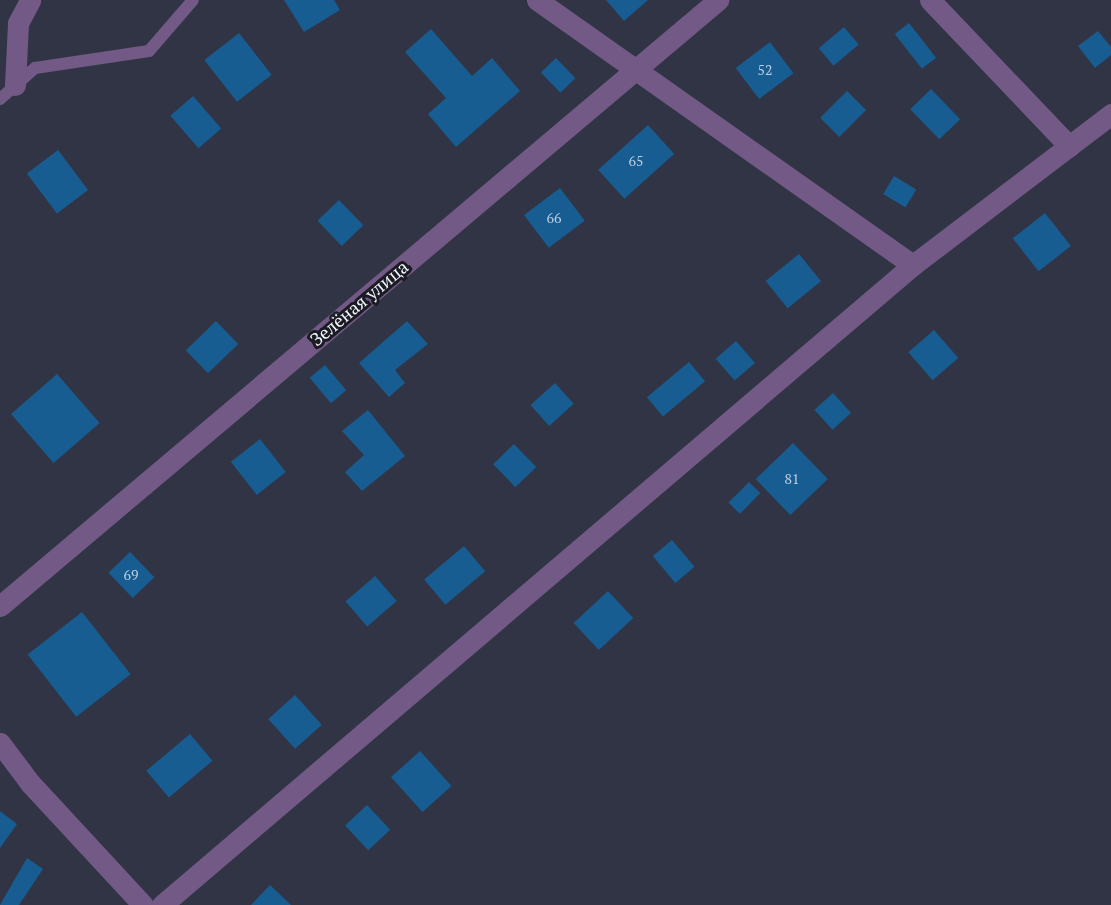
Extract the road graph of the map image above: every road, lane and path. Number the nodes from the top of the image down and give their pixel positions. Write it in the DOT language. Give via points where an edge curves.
graph roads {
  1 [pos="30,0"];
  2 [pos="193,0"];
  3 [pos="537,0"];
  4 [pos="718,0"];
  5 [pos="930,0"];
  6 [pos="635,69"];
  7 [pos="8,92"];
  8 [pos="1111,114"];
  9 [pos="1069,146"];
  10 [pos="913,265"];
  11 [pos="0,606"];
  12 [pos="0,743"];
  13 [pos="142,905"];
  14 [pos="162,905"];
  1 -- 7 [label="street" via="18,23"];
  2 -- 7 [label="lane" via="149,51 35,68"];
  3 -- 6 [label="street"];
  4 -- 6 [label="street, Зелёная улица"];
  5 -- 9 [label="street"];
  6 -- 10 [label="street"];
  6 -- 11 [label="street, Зелёная улица"];
  8 -- 9 [label="street"];
  9 -- 10 [label="street"];
  10 -- 14 [label="street"];
  12 -- 13 [label="street" via="30,783"];
}
